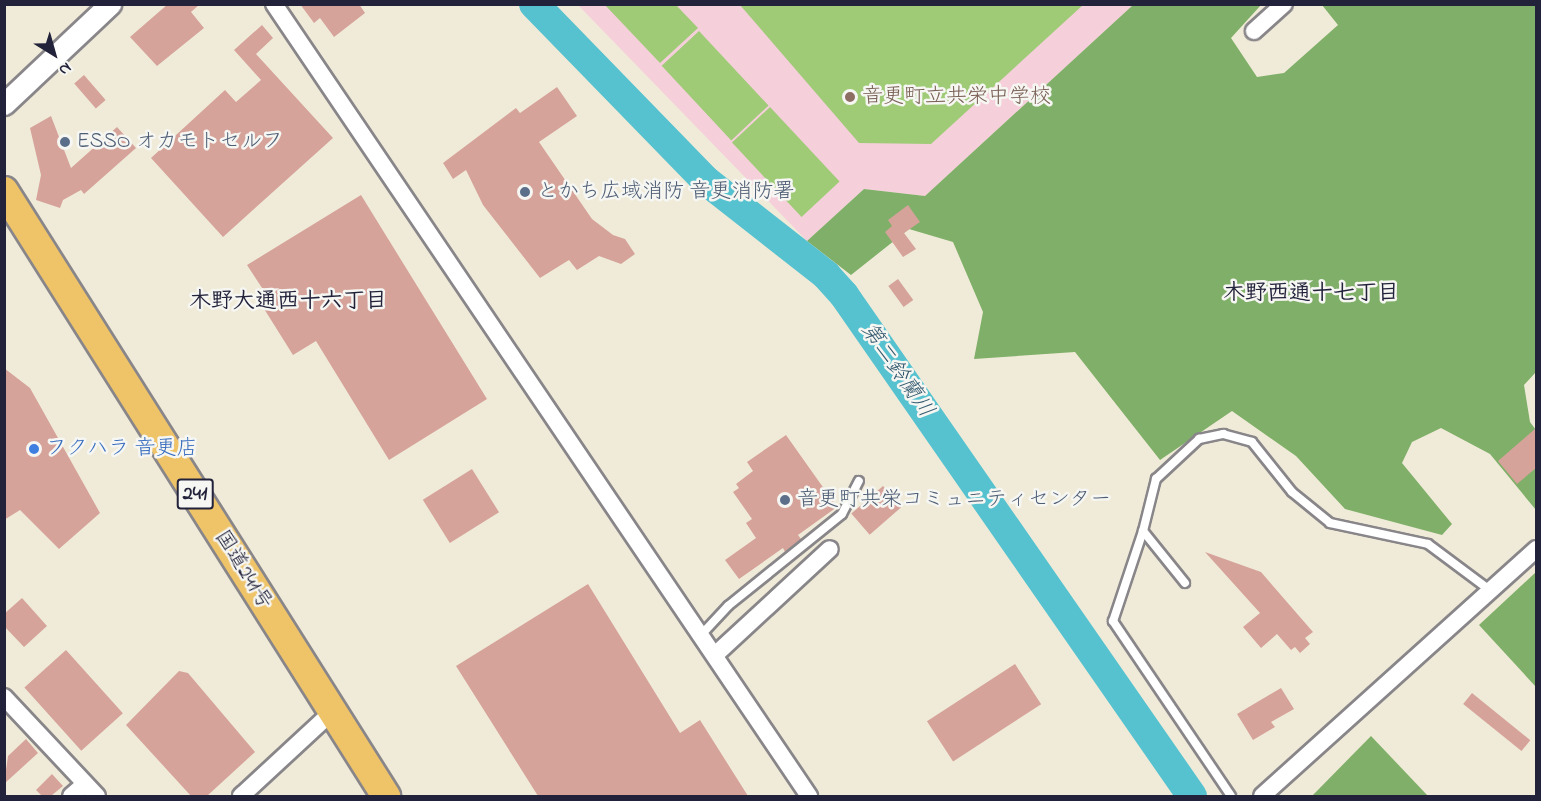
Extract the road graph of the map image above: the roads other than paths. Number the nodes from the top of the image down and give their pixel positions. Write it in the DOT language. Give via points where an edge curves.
graph roads {
  1 [pos="110,4"];
  2 [pos="274,4"];
  3 [pos="1284,4"];
  4 [pos="1254,31"];
  5 [pos="4,104"];
  6 [pos="4,191"];
  7 [pos="859,480"];
  8 [pos="1143,531"];
  9 [pos="830,549"];
  10 [pos="1536,549"];
  11 [pos="1185,583"];
  12 [pos="1491,591"];
  13 [pos="701,635"];
  14 [pos="715,655"];
  15 [pos="4,696"];
  16 [pos="332,712"];
  17 [pos="91,790"];
  18 [pos="71,796"];
  19 [pos="241,796"];
  20 [pos="386,796"];
  21 [pos="809,796"];
  22 [pos="1231,796"];
  23 [pos="1262,796"];
  1 -- 5 [label="street"];
  2 -- 13 [label="street"];
  3 -- 4 [label="street"];
  6 -- 16 [label="highway, 国道241号 / 241"];
  7 -- 13 [label="lane" via="842,514 728,606"];
  8 -- 11 [label="lane"];
  8 -- 12 [label="lane" via="1156,479 1199,439 1223,434 1252,442 1292,492 1330,523 1428,544"];
  8 -- 22 [label="lane" via="1113,621"];
  9 -- 14 [label="street"];
  10 -- 12 [label="street"];
  12 -- 23 [label="street"];
  13 -- 14 [label="street"];
  14 -- 21 [label="street"];
  15 -- 17 [label="street"];
  16 -- 19 [label="street"];
  16 -- 20 [label="highway, 国道241号 / 241"];
  17 -- 18 [label="street"];
}
